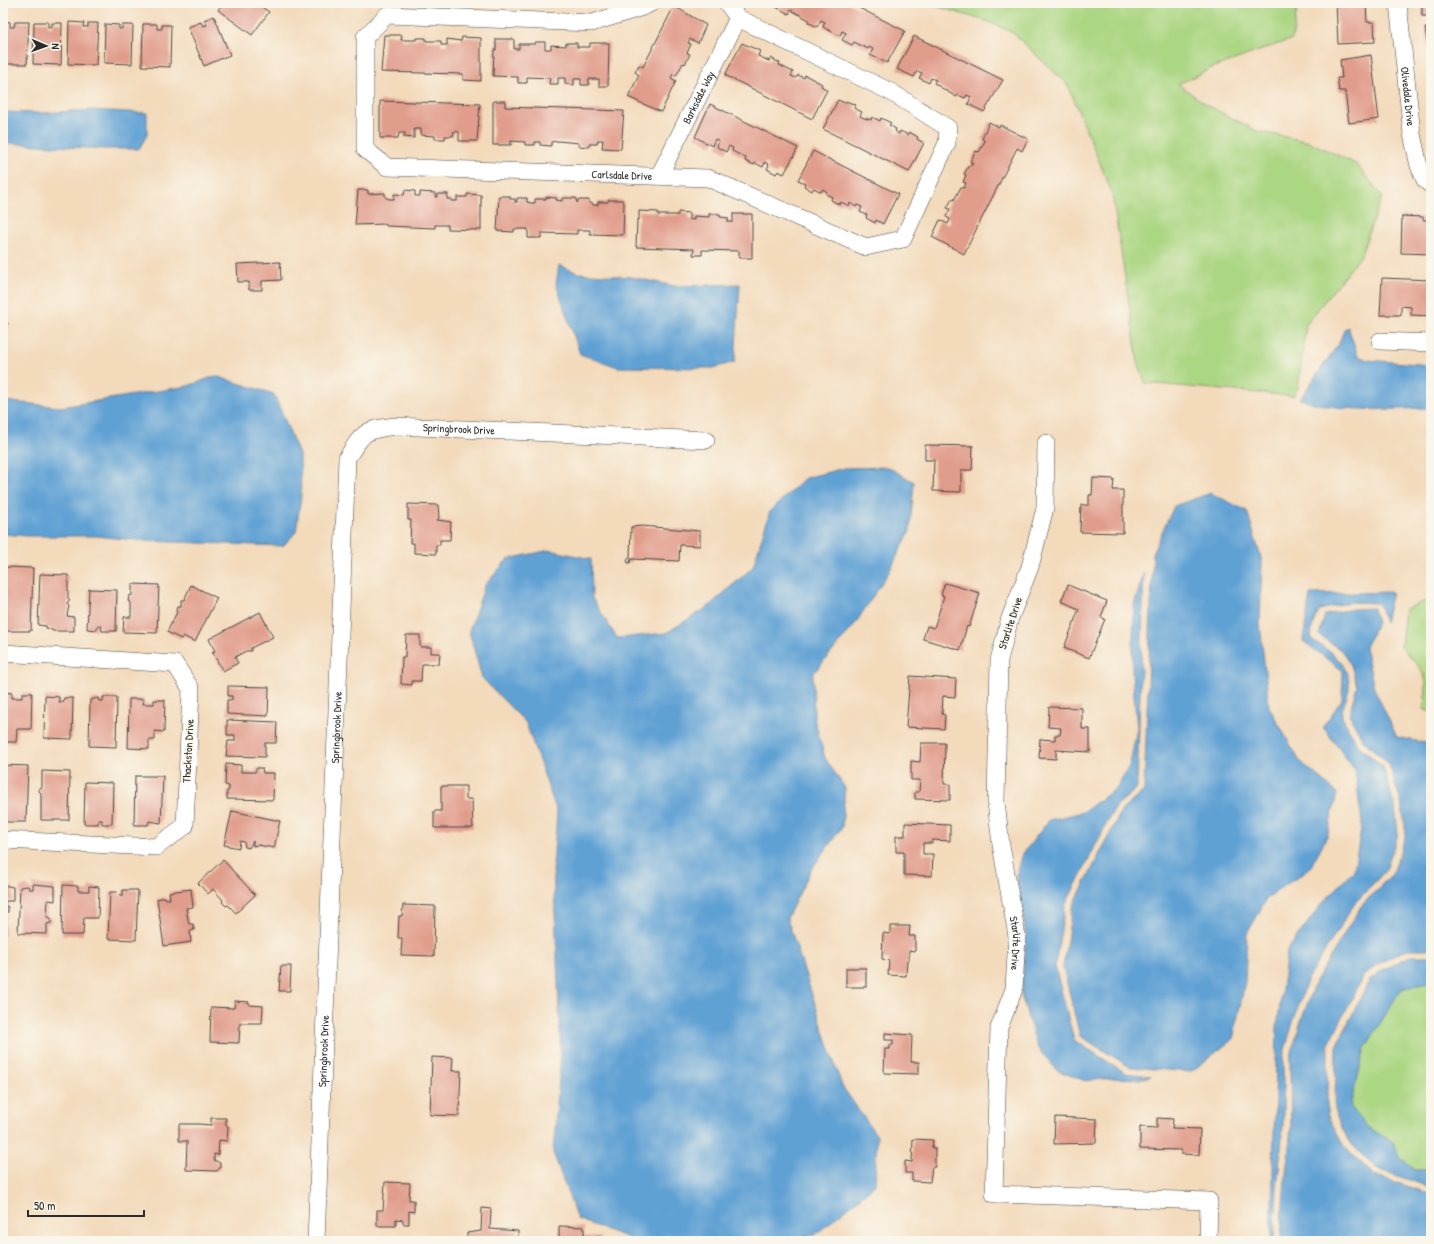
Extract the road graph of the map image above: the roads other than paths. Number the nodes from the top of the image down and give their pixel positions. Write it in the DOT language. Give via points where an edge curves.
graph roads {
  1 [pos="651,3"];
  2 [pos="727,3"];
  3 [pos="1398,3"];
  4 [pos="738,18"];
  5 [pos="659,176"];
  6 [pos="1431,185"];
  7 [pos="1380,341"];
  8 [pos="1431,343"];
  9 [pos="706,440"];
  10 [pos="1046,443"];
  11 [pos="3,653"];
  12 [pos="3,840"];
  13 [pos="316,1241"];
  14 [pos="1208,1241"];
  1 -- 5 [label="street, Carlsdale Drive" via="592,22 387,15 365,37 366,149 387,167"];
  2 -- 4 [label="street, Carlsdale Drive"];
  3 -- 6 [label="street, Olivedale Drive" via="1412,134 1419,166 1425,180"];
  4 -- 5 [label="street, Barksdale Way"];
  4 -- 5 [label="street, Carlsdale Drive" via="891,92 948,128 948,143 903,239 866,247 708,178"];
  7 -- 8 [label="street"];
  9 -- 13 [label="street, Springbrook Drive" via="396,426 368,431 347,458"];
  10 -- 14 [label="street, Starlite Drive" via="1044,508 1030,568 1010,618 999,660 996,802 1017,936 1014,989 999,1028 994,1194 1209,1201"];
  11 -- 12 [label="street, Thackston Drive" via="175,664 191,689 185,826 156,847"];
}
